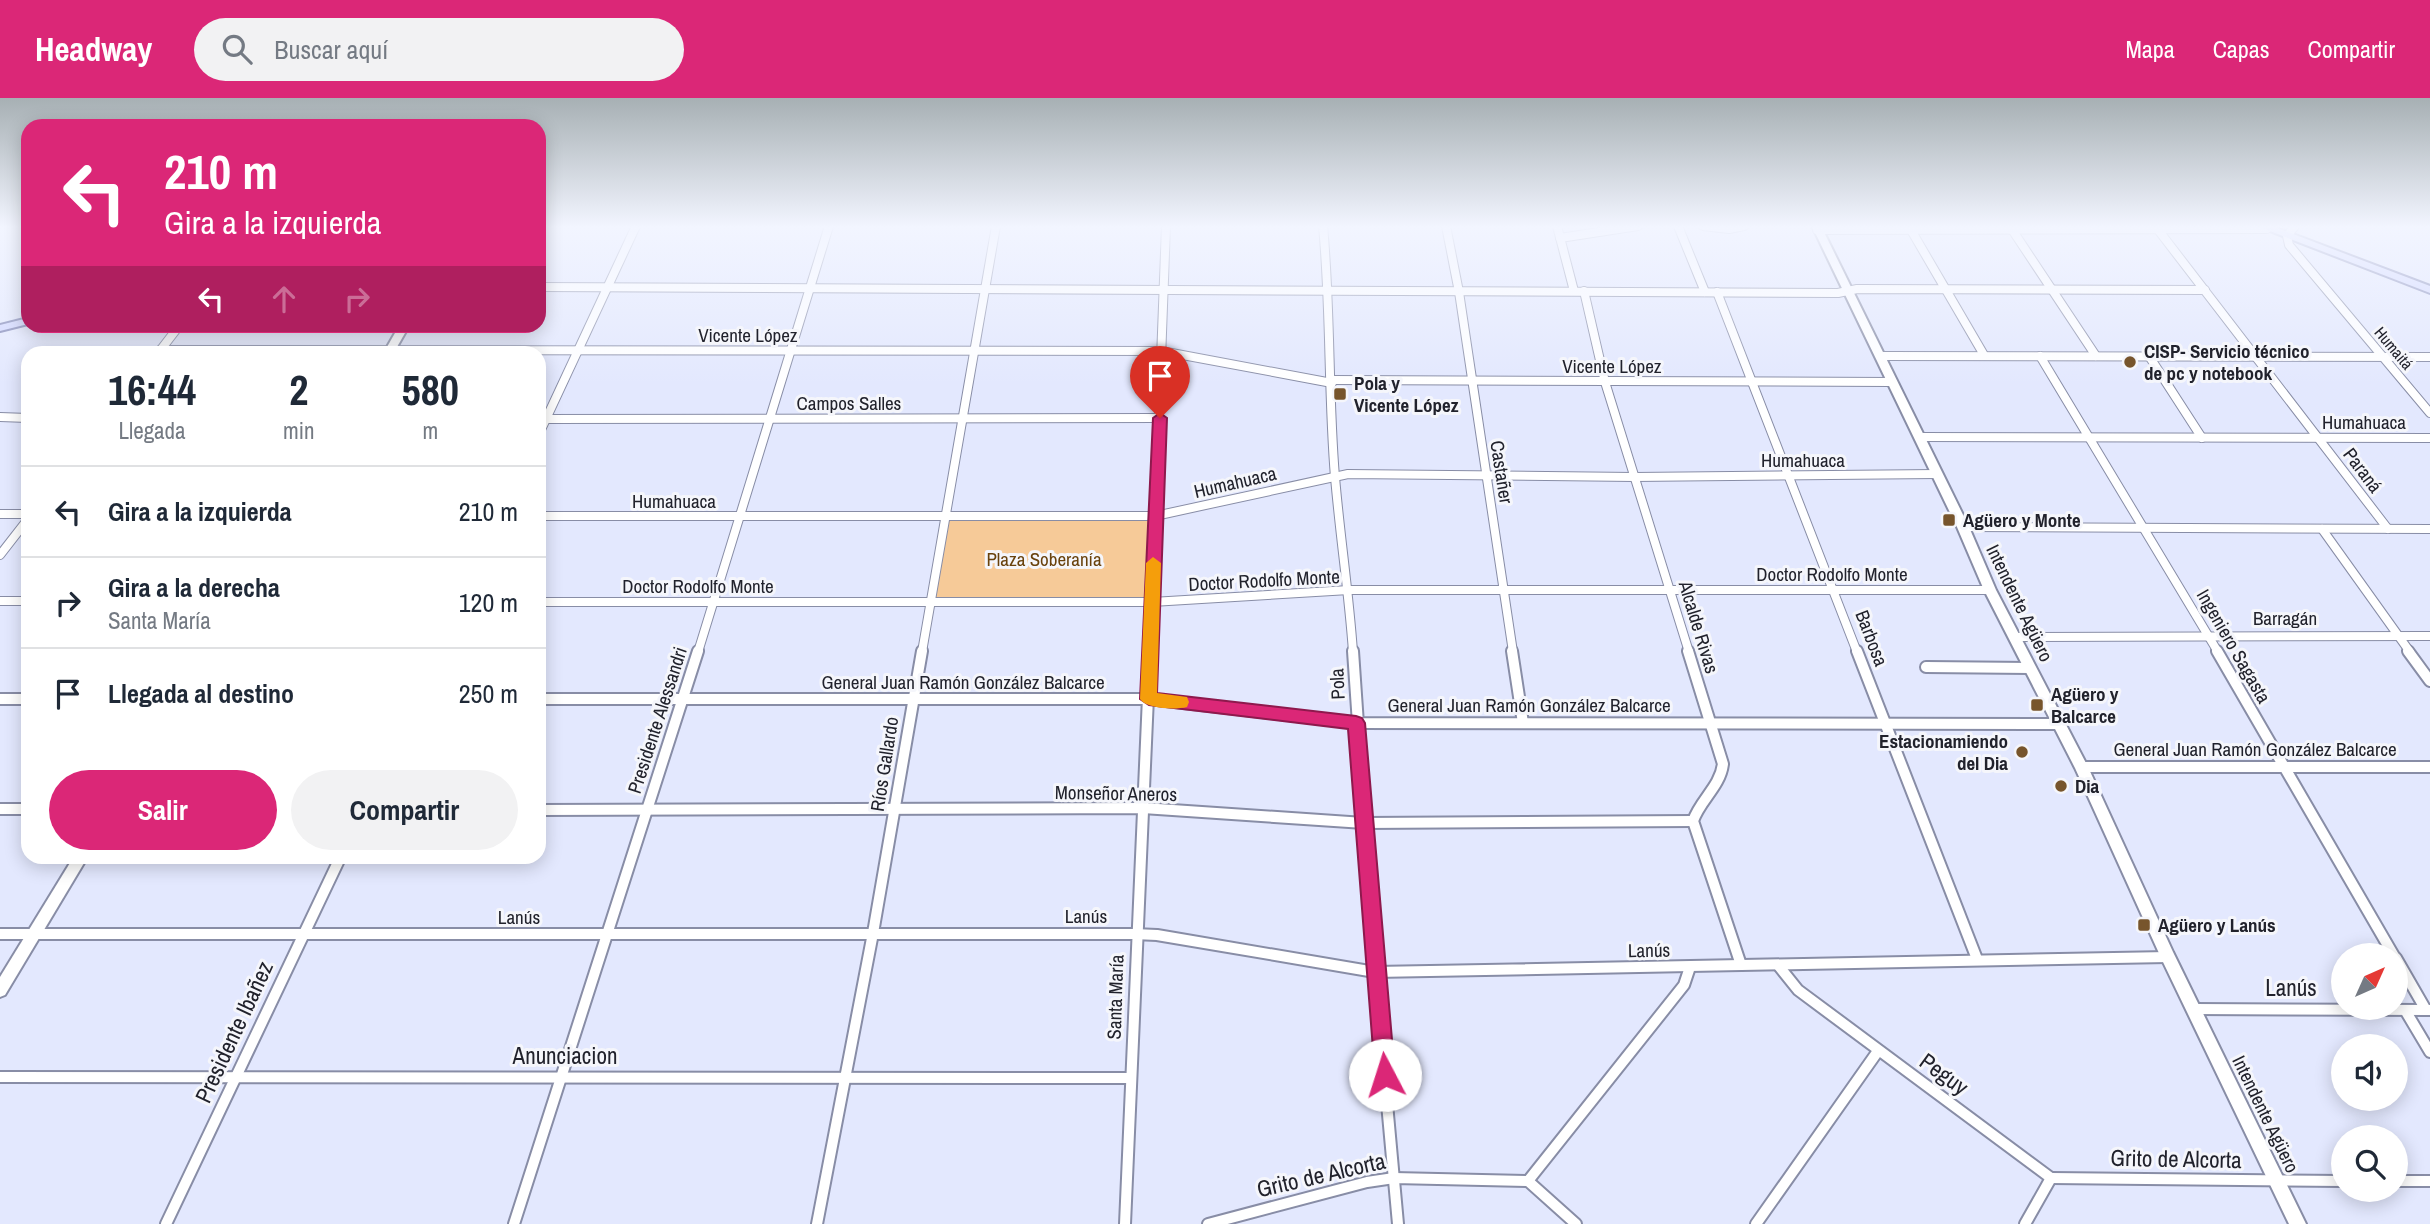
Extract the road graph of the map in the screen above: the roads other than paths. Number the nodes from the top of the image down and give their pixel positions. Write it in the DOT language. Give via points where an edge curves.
graph roads {
  1 [pos="611,279"];
  2 [pos="813,279"];
  3 [pos="987,279"];
  4 [pos="1165,279"];
  5 [pos="1328,279"];
  6 [pos="1456,279"];
  7 [pos="1575,279"];
  8 [pos="1699,279"];
  9 [pos="1841,279"];
  10 [pos="1941,279"];
  11 [pos="2047,279"];
  12 [pos="2196,279"];
  13 [pos="2316,279"];
  14 [pos="2404,279"];
  15 [pos="546,287"];
  16 [pos="607,287"];
  17 [pos="986,287"];
  18 [pos="810,288"];
  19 [pos="1165,288"];
  20 [pos="1947,289"];
  21 [pos="2054,289"];
  22 [pos="1329,290"];
  23 [pos="1579,290"];
  24 [pos="2205,290"];
  25 [pos="2430,290"];
  26 [pos="1847,291"];
  27 [pos="1459,292"];
  28 [pos="1705,292"];
  29 [pos="1717,292"];
  30 [pos="21,314"];
  31 [pos="0,319"];
  32 [pos="21,323"];
  33 [pos="0,328"];
  34 [pos="546,350"];
  35 [pos="577,350"];
  36 [pos="791,351"];
  37 [pos="974,351"];
  38 [pos="1161,351"];
  39 [pos="1984,355"];
  40 [pos="1881,356"];
  41 [pos="2040,356"];
  42 [pos="2096,356"];
  43 [pos="2150,356"];
  44 [pos="2256,356"];
  45 [pos="2383,357"];
  46 [pos="2430,357"];
  47 [pos="1471,380"];
  48 [pos="1331,381"];
  49 [pos="1605,382"];
  50 [pos="1752,382"];
  51 [pos="1892,382"];
  52 [pos="546,411"];
  53 [pos="2430,413"];
  54 [pos="0,417"];
  55 [pos="21,418"];
  56 [pos="1160,418"];
  57 [pos="546,419"];
  58 [pos="769,419"];
  59 [pos="963,419"];
  60 [pos="1919,437"];
  61 [pos="2088,438"];
  62 [pos="2202,438"];
  63 [pos="2318,438"];
  64 [pos="2430,438"];
  65 [pos="1937,474"];
  66 [pos="1486,475"];
  67 [pos="1787,475"];
  68 [pos="1335,476"];
  69 [pos="1634,477"];
  70 [pos="0,514"];
  71 [pos="21,514"];
  72 [pos="946,515"];
  73 [pos="546,516"];
  74 [pos="1155,516"];
  75 [pos="740,517"];
  76 [pos="1963,527"];
  77 [pos="21,528"];
  78 [pos="2145,529"];
  79 [pos="2322,529"];
  80 [pos="2388,529"];
  81 [pos="2430,529"];
  82 [pos="0,555"];
  83 [pos="1349,590"];
  84 [pos="1504,590"];
  85 [pos="1669,590"];
  86 [pos="1834,590"];
  87 [pos="1990,590"];
  88 [pos="0,601"];
  89 [pos="21,601"];
  90 [pos="713,601"];
  91 [pos="546,602"];
  92 [pos="932,602"];
  93 [pos="1152,602"];
  94 [pos="2397,635"];
  95 [pos="2209,636"];
  96 [pos="2430,636"];
  97 [pos="2015,637"];
  98 [pos="1926,667"];
  99 [pos="2030,668"];
  100 [pos="2430,681"];
  101 [pos="0,699"];
  102 [pos="21,699"];
  103 [pos="546,699"];
  104 [pos="913,699"];
  105 [pos="1149,699"];
  106 [pos="683,700"];
  107 [pos="1356,723"];
  108 [pos="1523,723"];
  109 [pos="1711,723"];
  110 [pos="1886,723"];
  111 [pos="2058,724"];
  112 [pos="2081,766"];
  113 [pos="2430,766"];
  114 [pos="2285,768"];
  115 [pos="1143,808"];
  116 [pos="0,809"];
  117 [pos="21,809"];
  118 [pos="546,810"];
  119 [pos="646,810"];
  120 [pos="894,810"];
  121 [pos="1693,821"];
  122 [pos="1364,823"];
  123 [pos="76,864"];
  124 [pos="337,864"];
  125 [pos="873,933"];
  126 [pos="0,934"];
  127 [pos="35,934"];
  128 [pos="606,934"];
  129 [pos="1134,934"];
  130 [pos="303,935"];
  131 [pos="2387,943"];
  132 [pos="2168,957"];
  133 [pos="1977,958"];
  134 [pos="1741,965"];
  135 [pos="1778,965"];
  136 [pos="1690,967"];
  137 [pos="1375,972"];
  138 [pos="2408,978"];
  139 [pos="0,990"];
  140 [pos="2194,1009"];
  141 [pos="2331,1010"];
  142 [pos="2408,1010"];
  143 [pos="2428,1010"];
  144 [pos="2408,1015"];
  145 [pos="1878,1051"];
  146 [pos="2430,1052"];
  147 [pos="236,1076"];
  148 [pos="0,1077"];
  149 [pos="561,1077"];
  150 [pos="1129,1078"];
  151 [pos="846,1079"];
  152 [pos="1394,1178"];
  153 [pos="2051,1178"];
  154 [pos="1528,1181"];
  155 [pos="2277,1181"];
  156 [pos="2331,1181"];
  157 [pos="2408,1181"];
  158 [pos="2430,1181"];
  159 [pos="166,1224"];
  160 [pos="514,1224"];
  161 [pos="817,1224"];
  162 [pos="1125,1224"];
  163 [pos="1208,1224"];
  164 [pos="1398,1224"];
  165 [pos="1576,1224"];
  166 [pos="1756,1224"];
  167 [pos="2025,1224"];
  168 [pos="2298,1224"];
  1 -- 16 [label="street"];
  2 -- 18 [label="street, Presidente Alessandri"];
  3 -- 17 [label="street, Ríos Gallardo"];
  4 -- 19 [label="street, Santa María"];
  5 -- 22 [label="street, Pola"];
  6 -- 27 [label="street, Castañer"];
  7 -- 23 [label="street, Alcalde Rivas"];
  8 -- 28 [label="street"];
  9 -- 26 [label="street, Intendente Agüero"];
  10 -- 20 [label="street"];
  11 -- 21 [label="street"];
  12 -- 24 [label="street, Paraná"];
  13 -- 45 [label="street, Humaitá"];
  14 -- 25 [label="main road"];
  15 -- 16 [label="street"];
  16 -- 18 [label="street"];
  16 -- 35 [label="street"];
  17 -- 18 [label="street"];
  17 -- 19 [label="street"];
  17 -- 37 [label="street, Ríos Gallardo"];
  18 -- 36 [label="street, Presidente Alessandri"];
  19 -- 22 [label="street"];
  19 -- 38 [label="street, Santa María"];
  20 -- 21 [label="street"];
  20 -- 26 [label="street"];
  20 -- 39 [label="street"];
  21 -- 24 [label="street"];
  21 -- 42 [label="street"];
  22 -- 27 [label="street"];
  22 -- 48 [label="street, Pola"];
  23 -- 27 [label="street"];
  23 -- 28 [label="street"];
  23 -- 49 [label="street, Alcalde Rivas"];
  24 -- 44 [label="street, Paraná"];
  26 -- 29 [label="street"];
  26 -- 40 [label="street, Intendente Agüero"];
  27 -- 47 [label="street, Castañer"];
  28 -- 29 [label="street"];
  29 -- 50 [label="street, Barbosa"];
  30 -- 31 [label="main road"];
  32 -- 33 [label="main road"];
  34 -- 35 [label="street, Vicente López"];
  35 -- 36 [label="street, Vicente López"];
  35 -- 52 [label="street"];
  36 -- 37 [label="street, Vicente López"];
  36 -- 58 [label="street, Presidente Alessandri"];
  37 -- 38 [label="street, Vicente López"];
  37 -- 59 [label="street, Ríos Gallardo"];
  38 -- 48 [label="street, Vicente López"];
  38 -- 56 [label="street, Santa María"];
  39 -- 40 [label="street"];
  39 -- 41 [label="street"];
  40 -- 51 [label="street, Intendente Agüero"];
  41 -- 42 [label="street"];
  41 -- 61 [label="street, Ingeniero Sagasta"];
  42 -- 43 [label="street"];
  43 -- 44 [label="street"];
  43 -- 62 [label="street"];
  44 -- 45 [label="street"];
  44 -- 63 [label="street, Paraná"];
  45 -- 46 [label="street"];
  45 -- 53 [label="street, Humaitá"];
  47 -- 48 [label="street, Vicente López"];
  47 -- 49 [label="street, Vicente López"];
  47 -- 66 [label="street, Castañer"];
  48 -- 68 [label="street, Pola"];
  49 -- 50 [label="street, Vicente López"];
  49 -- 69 [label="street, Alcalde Rivas"];
  50 -- 51 [label="street, Vicente López"];
  50 -- 67 [label="street, Barbosa"];
  51 -- 60 [label="street, Intendente Agüero"];
  54 -- 55 [label="street"];
  56 -- 59 [label="street, Campos Salles"];
  56 -- 74 [label="street, Santa María"];
  57 -- 58 [label="street, Campos Salles"];
  58 -- 59 [label="street, Campos Salles"];
  58 -- 75 [label="street, Presidente Alessandri"];
  59 -- 72 [label="street, Ríos Gallardo"];
  60 -- 61 [label="street, Humahuaca"];
  60 -- 65 [label="street, Intendente Agüero"];
  61 -- 62 [label="street, Humahuaca"];
  61 -- 78 [label="street, Ingeniero Sagasta"];
  62 -- 63 [label="street, Humahuaca"];
  63 -- 64 [label="street, Humahuaca"];
  63 -- 80 [label="street, Paraná"];
  65 -- 67 [label="street, Humahuaca"];
  65 -- 76 [label="street, Intendente Agüero"];
  66 -- 68 [label="street, Humahuaca"];
  66 -- 69 [label="street, Humahuaca"];
  66 -- 84 [label="street, Castañer"];
  67 -- 69 [label="street, Humahuaca"];
  67 -- 86 [label="street, Barbosa"];
  68 -- 74 [label="street, Humahuaca"];
  68 -- 83 [label="street, Pola"];
  69 -- 85 [label="street, Alcalde Rivas"];
  70 -- 71 [label="street"];
  72 -- 74 [label="street, Humahuaca"];
  72 -- 75 [label="street, Humahuaca"];
  72 -- 92 [label="street, Ríos Gallardo"];
  73 -- 75 [label="street, Humahuaca"];
  74 -- 93 [label="street, Santa María"];
  75 -- 90 [label="street, Presidente Alessandri"];
  76 -- 78 [label="street"];
  76 -- 87 [label="street, Intendente Agüero"];
  77 -- 82 [label="street"];
  78 -- 79 [label="street"];
  78 -- 95 [label="street, Ingeniero Sagasta"];
  79 -- 80 [label="street"];
  79 -- 94 [label="street"];
  80 -- 81 [label="street"];
  83 -- 84 [label="street, Doctor Rodolfo Monte"];
  83 -- 93 [label="street, Doctor Rodolfo Monte"];
  83 -- 107 [label="street, Pola"];
  84 -- 85 [label="street, Doctor Rodolfo Monte"];
  84 -- 108 [label="street, Castañer"];
  85 -- 86 [label="street, Doctor Rodolfo Monte"];
  85 -- 109 [label="street, Alcalde Rivas"];
  86 -- 87 [label="street, Doctor Rodolfo Monte"];
  86 -- 110 [label="street, Barbosa"];
  87 -- 97 [label="street, Intendente Agüero"];
  88 -- 89 [label="street"];
  90 -- 91 [label="street, Doctor Rodolfo Monte"];
  90 -- 92 [label="street, Doctor Rodolfo Monte"];
  90 -- 106 [label="street, Presidente Alessandri"];
  92 -- 93 [label="street, Doctor Rodolfo Monte"];
  92 -- 104 [label="street, Ríos Gallardo"];
  93 -- 105 [label="street, Santa María"];
  94 -- 95 [label="street, Barragán"];
  94 -- 96 [label="street, Barragán"];
  94 -- 100 [label="street"];
  95 -- 97 [label="street, Barragán"];
  95 -- 114 [label="street, Ingeniero Sagasta"];
  97 -- 99 [label="street, Intendente Agüero"];
  98 -- 99 [label="street"];
  99 -- 111 [label="street, Intendente Agüero"];
  101 -- 102 [label="street"];
  103 -- 106 [label="street, General Juan Ramón González Balcarce"];
  104 -- 105 [label="street, General Juan Ramón González Balcarce"];
  104 -- 106 [label="street, General Juan Ramón González Balcarce"];
  104 -- 120 [label="street, Ríos Gallardo"];
  105 -- 107 [label="street, General Juan Ramón González Balcarce"];
  105 -- 115 [label="street, Santa María"];
  106 -- 119 [label="street, Presidente Alessandri"];
  107 -- 108 [label="street, General Juan Ramón González Balcarce"];
  107 -- 122 [label="street, Pola"];
  108 -- 109 [label="street, General Juan Ramón González Balcarce"];
  109 -- 110 [label="street, General Juan Ramón González Balcarce"];
  109 -- 121 [label="street, Alcalde Rivas" via="1723,770"];
  110 -- 111 [label="street, General Juan Ramón González Balcarce"];
  110 -- 133 [label="street, Barbosa"];
  111 -- 112 [label="street, Intendente Agüero"];
  112 -- 114 [label="street, General Juan Ramón González Balcarce"];
  112 -- 132 [label="street, Intendente Agüero"];
  113 -- 114 [label="street, General Juan Ramón González Balcarce"];
  114 -- 131 [label="street, Ingeniero Sagasta"];
  115 -- 120 [label="street, Monseñor Aneros"];
  115 -- 122 [label="street, Monseñor Aneros"];
  115 -- 129 [label="street, Santa María"];
  116 -- 117 [label="street"];
  118 -- 119 [label="street, Monseñor Aneros"];
  119 -- 120 [label="street, Monseñor Aneros"];
  119 -- 128 [label="street, Presidente Alessandri"];
  120 -- 125 [label="street, Ríos Gallardo"];
  121 -- 122 [label="street, Monseñor Aneros"];
  121 -- 134 [label="street"];
  122 -- 137 [label="street, Pola"];
  123 -- 127 [label="street"];
  124 -- 130 [label="street, Presidente Ibañez"];
  125 -- 128 [label="street, Lanús"];
  125 -- 129 [label="street, Lanús"];
  125 -- 151 [label="street, Ríos Gallardo"];
  126 -- 127 [label="street, Lanús"];
  127 -- 130 [label="street, Lanús"];
  127 -- 139 [label="street"];
  128 -- 130 [label="street, Lanús"];
  128 -- 149 [label="street, Presidente Alessandri"];
  129 -- 137 [label="street, Lanús"];
  129 -- 150 [label="street, Santa María"];
  130 -- 147 [label="street, Presidente Ibañez"];
  132 -- 133 [label="street, Lanús"];
  132 -- 140 [label="street, Intendente Agüero"];
  133 -- 135 [label="street, Lanús"];
  134 -- 135 [label="street, Lanús"];
  134 -- 136 [label="street, Lanús"];
  135 -- 145 [label="street, Peguy" via="1798,990"];
  136 -- 137 [label="street, Lanús"];
  136 -- 154 [label="street" via="1684,985"];
  137 -- 152 [label="street, Pola"];
  138 -- 143 [label="street, Ingeniero Sagasta"];
  140 -- 141 [label="street, Lanús"];
  140 -- 155 [label="street, Intendente Agüero"];
  142 -- 143 [label="street, Lanús"];
  144 -- 146 [label="street"];
  145 -- 153 [label="street, Peguy"];
  145 -- 166 [label="street"];
  147 -- 148 [label="street, Anunciacion"];
  147 -- 149 [label="street, Anunciacion"];
  147 -- 159 [label="street, Presidente Ibañez"];
  149 -- 151 [label="street, Anunciacion"];
  149 -- 160 [label="street, Presidente Alessandri"];
  150 -- 151 [label="street, Anunciacion"];
  150 -- 162 [label="street, Santa María"];
  151 -- 161 [label="street, Ríos Gallardo"];
  152 -- 154 [label="street, Grito de Alcorta"];
  152 -- 163 [label="street, Grito de Alcorta"];
  152 -- 164 [label="street, Pola"];
  153 -- 155 [label="street, Grito de Alcorta"];
  153 -- 167 [label="street"];
  154 -- 165 [label="street"];
  155 -- 156 [label="street, Grito de Alcorta"];
  155 -- 168 [label="street, Intendente Agüero"];
  157 -- 158 [label="street"];
}
